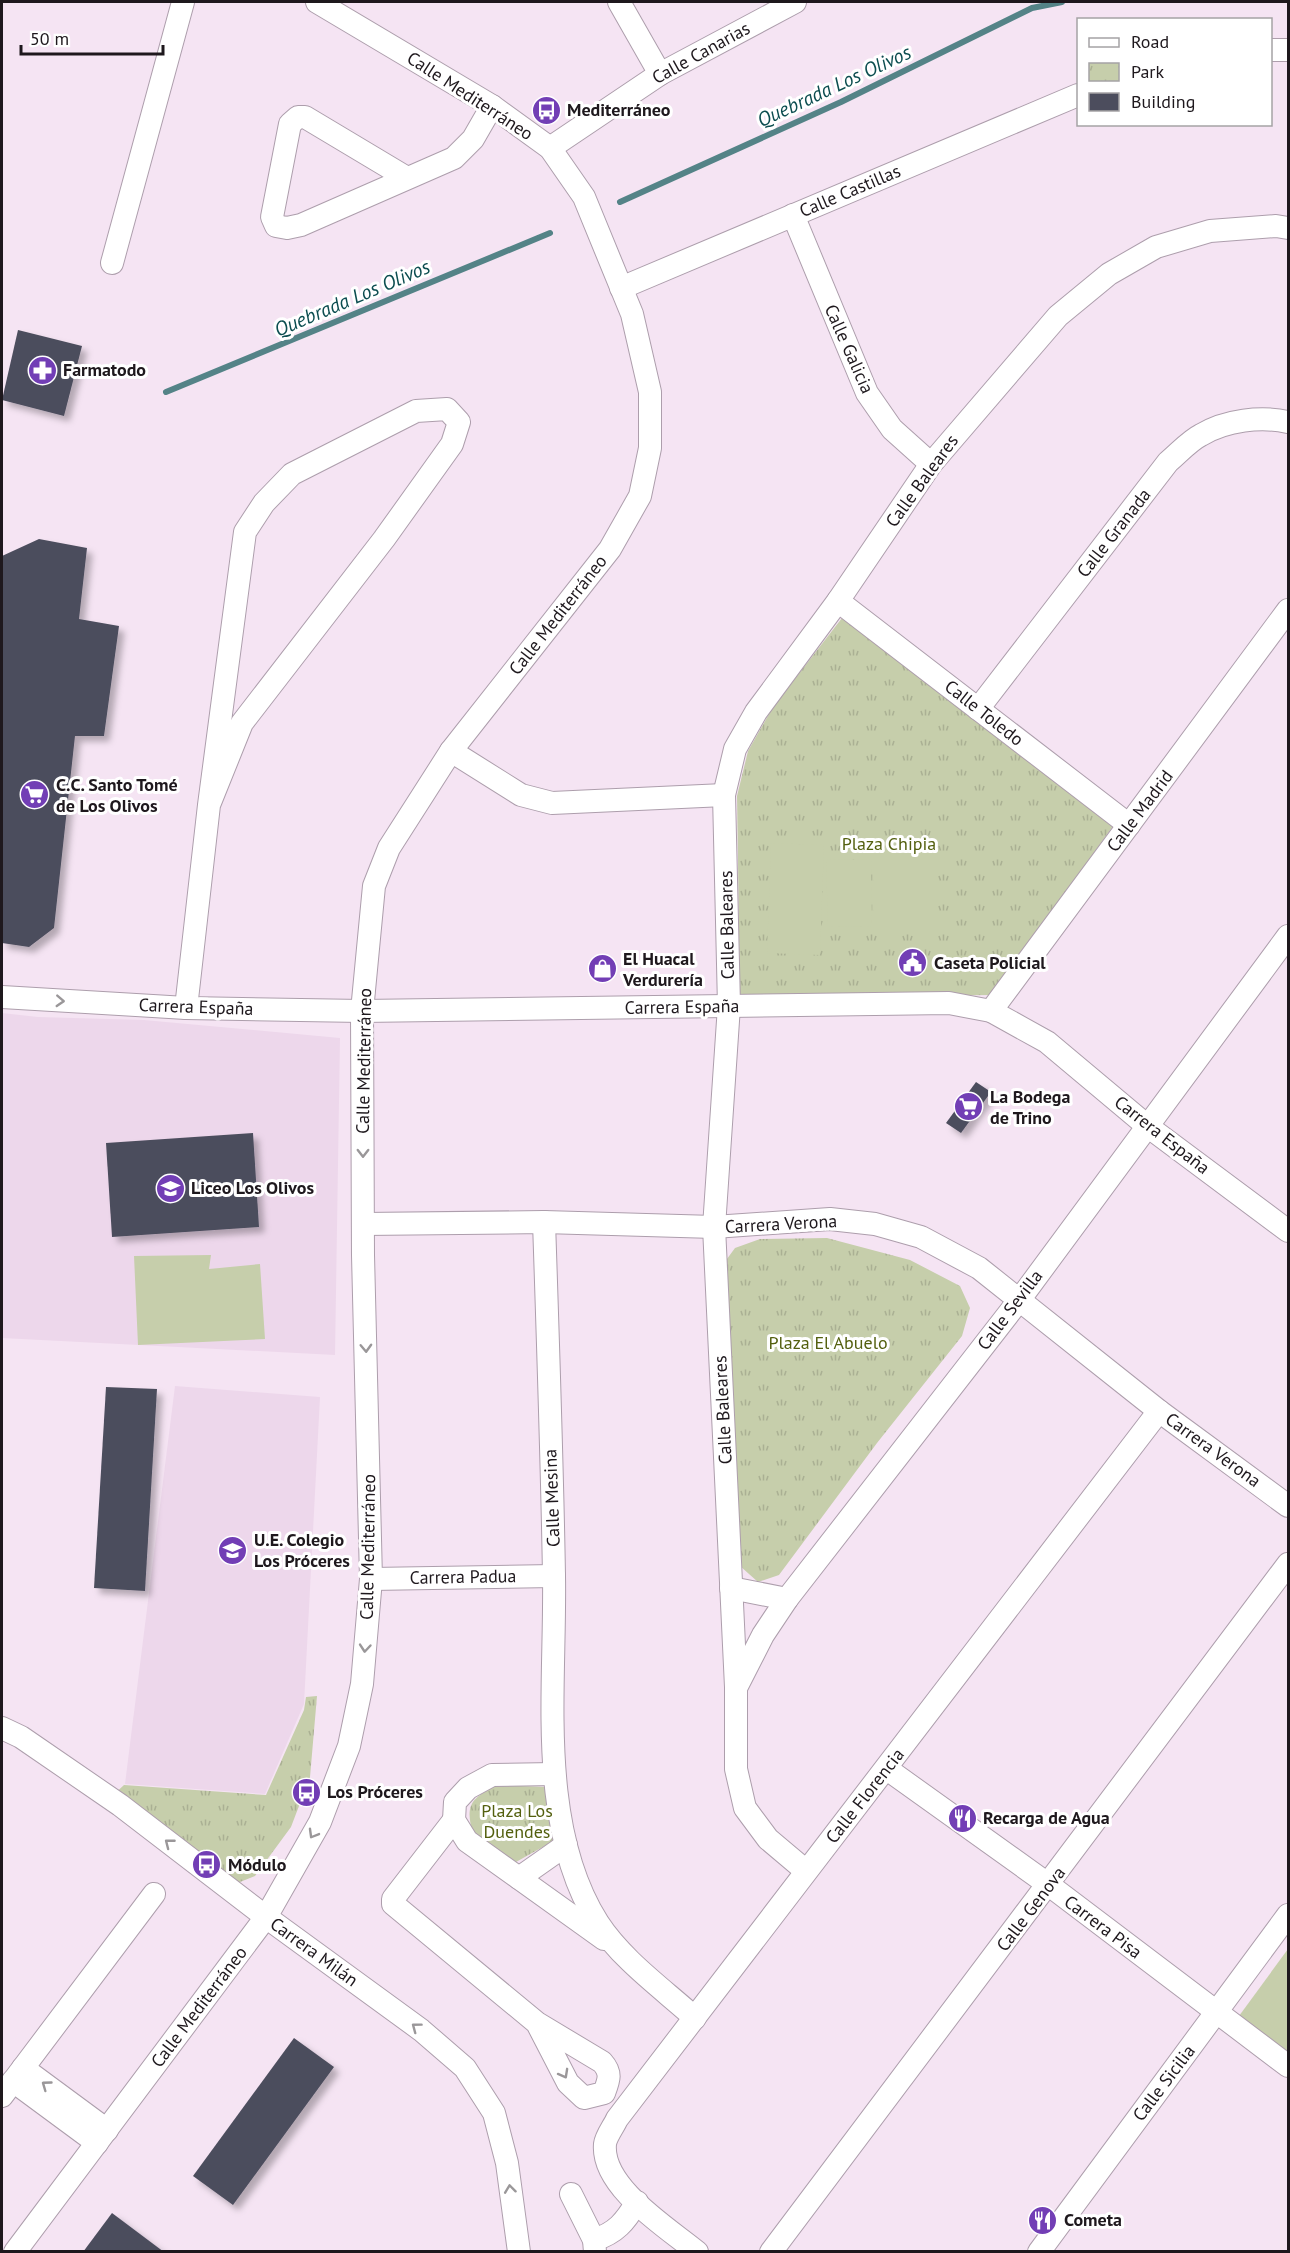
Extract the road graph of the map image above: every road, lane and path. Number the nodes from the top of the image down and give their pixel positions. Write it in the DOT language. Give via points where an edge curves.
graph roads {
  1 [pos="183,2"];
  2 [pos="317,2"];
  3 [pos="619,2"];
  4 [pos="795,2"];
  5 [pos="1272,50"];
  6 [pos="1288,50"];
  7 [pos="660,74"];
  8 [pos="1077,95"];
  9 [pos="492,106"];
  10 [pos="550,148"];
  11 [pos="407,178"];
  12 [pos="793,215"];
  13 [pos="1288,228"];
  14 [pos="112,263"];
  15 [pos="621,288"];
  16 [pos="1288,422"];
  17 [pos="931,464"];
  18 [pos="838,601"];
  19 [pos="1287,616"];
  20 [pos="978,709"];
  21 [pos="451,751"];
  22 [pos="724,795"];
  23 [pos="209,805"];
  24 [pos="1129,825"];
  25 [pos="1288,936"];
  26 [pos="2,997"];
  27 [pos="729,1006"];
  28 [pos="186,1008"];
  29 [pos="362,1011"];
  30 [pos="991,1011"];
  31 [pos="1146,1125"];
  32 [pos="544,1221"];
  33 [pos="363,1224"];
  34 [pos="714,1227"];
  35 [pos="1288,1231"];
  36 [pos="1020,1299"];
  37 [pos="1159,1411"];
  38 [pos="1288,1506"];
  39 [pos="1288,1564"];
  40 [pos="554,1576"];
  41 [pos="371,1579"];
  42 [pos="731,1588"];
  43 [pos="787,1599"];
  44 [pos="736,1687"];
  45 [pos="2,1728"];
  46 [pos="887,1769"];
  47 [pos="554,1774"];
  48 [pos="454,1820"];
  49 [pos="566,1845"];
  50 [pos="806,1871"];
  51 [pos="519,1878"];
  52 [pos="1049,1885"];
  53 [pos="154,1894"];
  54 [pos="1288,1915"];
  55 [pos="266,1917"];
  56 [pos="624,1953"];
  57 [pos="1216,2013"];
  58 [pos="696,2018"];
  59 [pos="537,2023"];
  60 [pos="1288,2066"];
  61 [pos="12,2082"];
  62 [pos="102,2136"];
  63 [pos="571,2194"];
  64 [pos="629,2196"];
  65 [pos="595,2246"];
  66 [pos="518,2250"];
  67 [pos="15,2252"];
  68 [pos="697,2252"];
  69 [pos="771,2252"];
  70 [pos="1039,2252"];
  1 -- 14 [label="street"];
  2 -- 9 [label="street, Calle Mediterráneo"];
  3 -- 7 [label="street"];
  4 -- 7 [label="street, Calle Canarias"];
  5 -- 6 [label="street"];
  7 -- 10 [label="street, Calle Canarias"];
  8 -- 12 [label="street, Calle Castillas"];
  9 -- 10 [label="street, Calle Mediterráneo"];
  9 -- 11 [label="street" via="473,139 454,158"];
  10 -- 15 [label="street, Calle Mediterráneo" via="584,197"];
  11 -- 11 [label="street" via="301,225 276,226 272,217 290,124 298,117 305,117"];
  12 -- 15 [label="street, Calle Castillas"];
  12 -- 17 [label="street, Calle Galicia" via="867,393 892,429"];
  13 -- 17 [label="street, Calle Baleares" via="1210,231 1156,247 1109,274 1058,316"];
  15 -- 21 [label="street, Calle Mediterráneo" via="632,314 651,392 650,448 640,496 610,549"];
  16 -- 20 [label="street, Calle Granada" via="1270,418 1232,423 1201,435 1168,462"];
  17 -- 18 [label="street, Calle Baleares"];
  18 -- 20 [label="street, Calle Toledo"];
  18 -- 22 [label="street, Calle Baleares" via="756,712 735,749"];
  19 -- 24 [label="street, Calle Madrid"];
  20 -- 24 [label="street, Calle Toledo"];
  21 -- 22 [label="street" via="521,795 552,803"];
  21 -- 29 [label="street, Calle Mediterráneo" via="389,849 374,886"];
  22 -- 27 [label="street, Calle Baleares"];
  23 -- 23 [label="street" via="242,723 452,444 459,422 447,409 416,411 292,474 264,503 245,532"];
  23 -- 28 [label="street"];
  24 -- 30 [label="street, Calle Madrid"];
  25 -- 31 [label="street, Calle Sevilla"];
  26 -- 28 [label="street, Carrera España, one-way"];
  27 -- 29 [label="street, Carrera España"];
  27 -- 30 [label="street, Carrera España" via="949,1003"];
  27 -- 34 [label="street, Calle Baleares"];
  28 -- 29 [label="street, Carrera España"];
  29 -- 33 [label="street, Calle Mediterráneo, one-way"];
  30 -- 31 [label="street, Carrera España" via="1047,1042"];
  31 -- 35 [label="street, Carrera España"];
  31 -- 36 [label="street, Calle Sevilla"];
  32 -- 33 [label="street, Carrera Verona"];
  32 -- 34 [label="street, Carrera Verona"];
  32 -- 40 [label="street, Calle Mesina"];
  33 -- 41 [label="street, Calle Mediterráneo, one-way"];
  34 -- 36 [label="street, Carrera Verona" via="830,1219 875,1224 921,1237 979,1268"];
  34 -- 42 [label="street, Calle Baleares"];
  36 -- 37 [label="street, Carrera Verona"];
  36 -- 43 [label="street, Calle Sevilla"];
  37 -- 38 [label="street, Carrera Verona"];
  37 -- 46 [label="street, Calle Florencia"];
  39 -- 52 [label="street, Calle Genova"];
  40 -- 41 [label="street, Carrera Padua"];
  40 -- 47 [label="street, Calle Mesina"];
  41 -- 55 [label="street, Calle Mediterráneo, one-way" via="362,1684 349,1746 320,1822"];
  42 -- 43 [label="street"];
  42 -- 44 [label="street, Calle Baleares"];
  43 -- 44 [label="street, Calle Sevilla"];
  44 -- 50 [label="street, Calle Baleares" via="736,1769 745,1808 768,1839"];
  55 -- 45 [label="street, Carrera Milán, one-way" via="120,1805"];
  46 -- 50 [label="street, Calle Florencia"];
  46 -- 52 [label="street, Carrera Pisa"];
  47 -- 48 [label="street" via="492,1775 468,1788 455,1802"];
  47 -- 49 [label="street, Calle Mesina"];
  48 -- 51 [label="street, Calle Mesina" via="467,1841"];
  48 -- 59 [label="street" via="393,1904"];
  49 -- 51 [label="street"];
  49 -- 56 [label="street, Calle Mesina" via="598,1923"];
  50 -- 58 [label="street, Calle Florencia"];
  51 -- 56 [label="street, Calle Mesina"];
  52 -- 57 [label="street, Carrera Pisa"];
  52 -- 69 [label="street, Calle Genova"];
  53 -- 61 [label="street"];
  54 -- 57 [label="street, Calle Sicilia"];
  55 -- 62 [label="street, Calle Mediterráneo"];
  66 -- 55 [label="street, Carrera Milán, one-way" via="507,2163 494,2113 465,2068 421,2030"];
  56 -- 58 [label="street, Calle Mesina"];
  57 -- 60 [label="street, Carrera Pisa"];
  57 -- 70 [label="street, Calle Sicilia"];
  58 -- 64 [label="street, Calle Florencia" via="617,2119 605,2143 608,2165"];
  61 -- 62 [label="street"];
  62 -- 67 [label="street, Calle Mediterráneo"];
  63 -- 65 [label="street"];
  64 -- 65 [label="street" via="624,2223"];
  64 -- 68 [label="street"];
}
